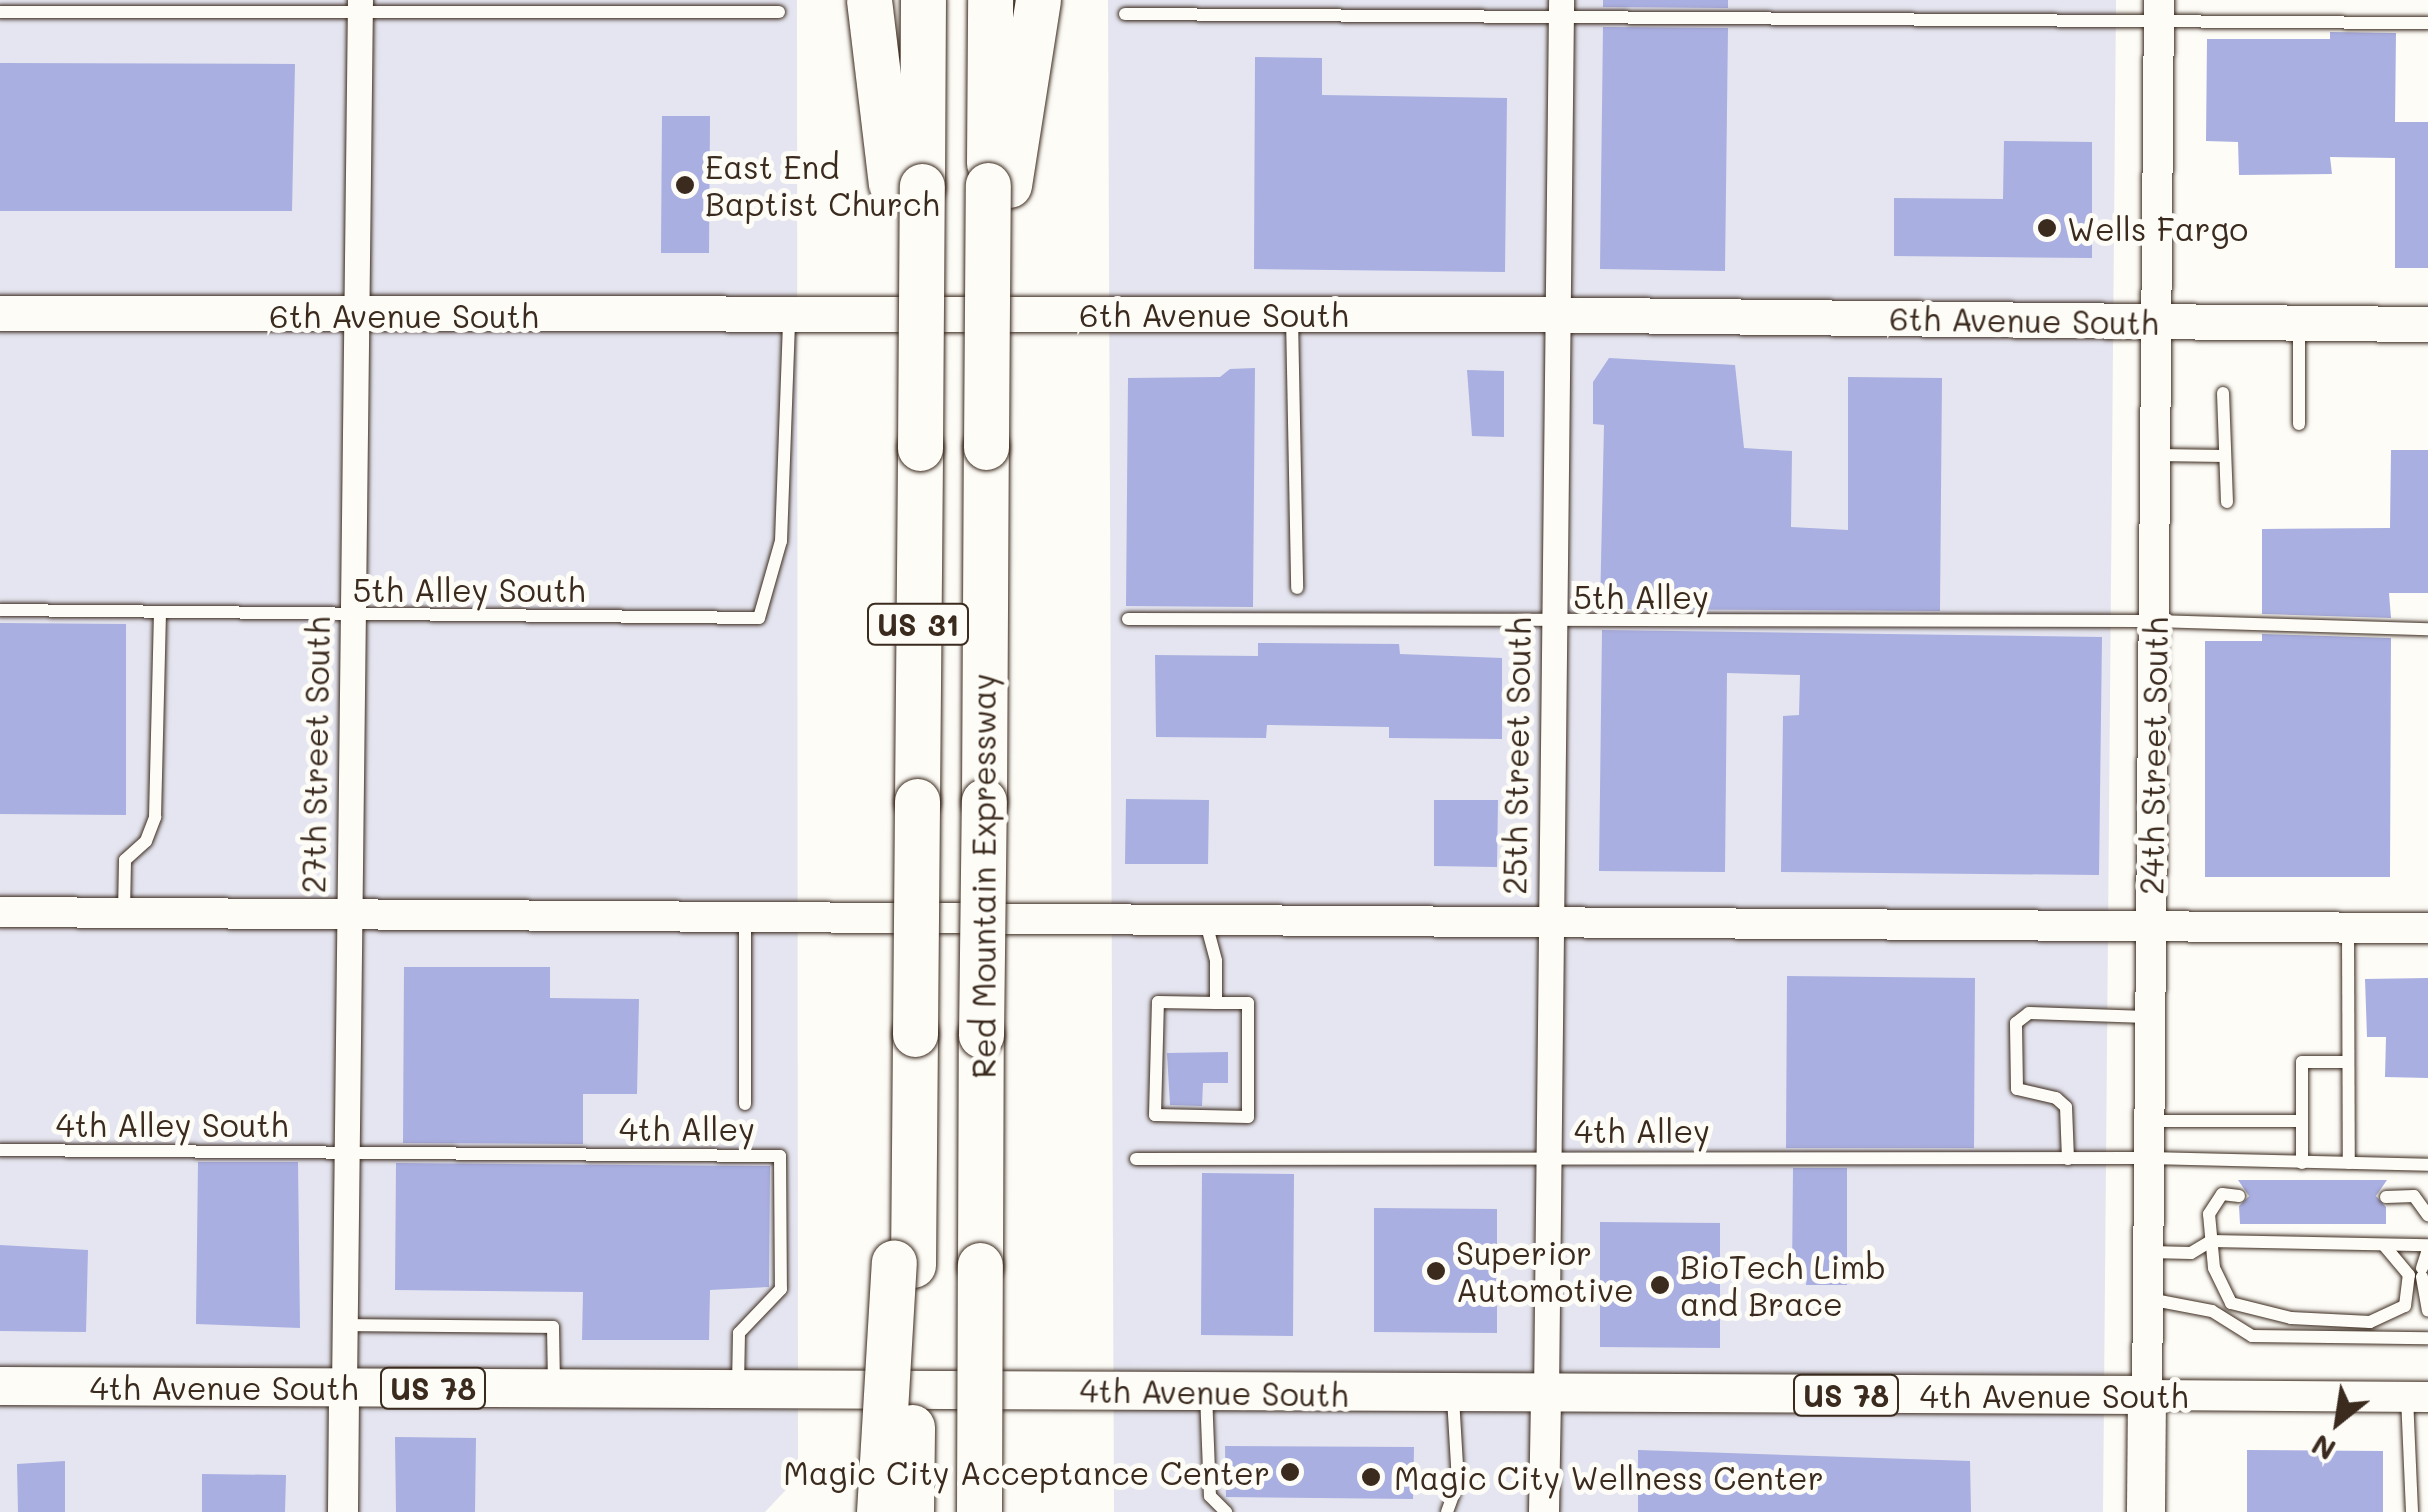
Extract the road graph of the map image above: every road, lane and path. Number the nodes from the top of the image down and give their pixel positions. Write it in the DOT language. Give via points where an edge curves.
graph roads {
  1 [pos="869,0"];
  2 [pos="923,0"];
  3 [pos="990,0"];
  4 [pos="1038,0"];
  5 [pos="1288,0"];
  6 [pos="1561,7"];
  7 [pos="360,8"];
  8 [pos="2159,11"];
  9 [pos="0,12"];
  10 [pos="779,12"];
  11 [pos="1125,14"];
  12 [pos="1288,17"];
  13 [pos="2428,23"];
  14 [pos="906,185"];
  15 [pos="998,185"];
  16 [pos="0,313"];
  17 [pos="789,314"];
  18 [pos="1292,314"];
  19 [pos="1562,314"];
  20 [pos="352,315"];
  21 [pos="2157,322"];
  22 [pos="2299,323"];
  23 [pos="2428,324"];
  24 [pos="2223,392"];
  25 [pos="2299,424"];
  26 [pos="2156,455"];
  27 [pos="2225,456"];
  28 [pos="2227,502"];
  29 [pos="1297,588"];
  30 [pos="0,610"];
  31 [pos="160,613"];
  32 [pos="352,616"];
  33 [pos="1128,620"];
  34 [pos="2154,620"];
  35 [pos="1552,624"];
  36 [pos="2428,628"];
  37 [pos="0,912"];
  38 [pos="124,913"];
  39 [pos="347,915"];
  40 [pos="745,917"];
  41 [pos="1206,920"];
  42 [pos="1549,922"];
  43 [pos="2151,926"];
  44 [pos="2348,927"];
  45 [pos="2428,928"];
  46 [pos="1216,1003"];
  47 [pos="2150,1017"];
  48 [pos="2348,1062"];
  49 [pos="746,1104"];
  50 [pos="2150,1120"];
  51 [pos="2302,1121"];
  52 [pos="0,1150"];
  53 [pos="343,1152"];
  54 [pos="1546,1157"];
  55 [pos="2149,1158"];
  56 [pos="1136,1159"];
  57 [pos="2068,1160"];
  58 [pos="2302,1162"];
  59 [pos="2349,1164"];
  60 [pos="2428,1165"];
  61 [pos="2239,1196"];
  62 [pos="2386,1197"];
  63 [pos="2428,1215"];
  64 [pos="2211,1242"];
  65 [pos="2384,1245"];
  66 [pos="2428,1247"];
  67 [pos="2149,1252"];
  68 [pos="904,1263"];
  69 [pos="2148,1299"];
  70 [pos="2428,1310"];
  71 [pos="344,1326"];
  72 [pos="2428,1338"];
  73 [pos="0,1386"];
  74 [pos="344,1388"];
  75 [pos="554,1388"];
  76 [pos="738,1388"];
  77 [pos="979,1388"];
  78 [pos="1206,1392"];
  79 [pos="1453,1394"];
  80 [pos="1546,1395"];
  81 [pos="2147,1395"];
  82 [pos="2417,1396"];
  83 [pos="342,1512"];
  84 [pos="878,1512"];
  85 [pos="912,1512"];
  86 [pos="978,1512"];
  87 [pos="1003,1512"];
  88 [pos="1226,1512"];
  89 [pos="1447,1512"];
  90 [pos="1544,1512"];
  91 [pos="2146,1512"];
  92 [pos="2412,1512"];
  1 -- 14 [label="highway"];
  2 -- 14 [label="highway, Red Mountain Expressway / US 31"];
  3 -- 15 [label="highway"];
  4 -- 15 [label="highway"];
  5 -- 12 [label="lane"];
  6 -- 8 [label="lane"];
  6 -- 12 [label="lane"];
  6 -- 19 [label="street, 25th Street South"];
  7 -- 9 [label="lane"];
  7 -- 10 [label="lane"];
  7 -- 20 [label="street, 27th Street South"];
  8 -- 13 [label="lane"];
  8 -- 21 [label="street, 24th Street South"];
  11 -- 12 [label="lane"];
  14 -- 68 [label="highway, Red Mountain Expressway / US 31, bridge" via="920,448 914,1122"];
  15 -- 77 [label="highway, Red Mountain Expressway / US 31, bridge" via="996,447 1004,529 985,573"];
  16 -- 20 [label="main road, 6th Avenue South"];
  17 -- 18 [label="main road, 6th Avenue South"];
  17 -- 20 [label="main road, 6th Avenue South"];
  17 -- 32 [label="lane, 5th Alley South" via="781,541 758,618"];
  18 -- 19 [label="main road, 6th Avenue South"];
  18 -- 29 [label="lane"];
  19 -- 21 [label="main road, 6th Avenue South"];
  19 -- 35 [label="street, 25th Street South"];
  20 -- 32 [label="street, 27th Street South"];
  21 -- 22 [label="main road, 6th Avenue South"];
  21 -- 26 [label="street, 24th Street South"];
  22 -- 23 [label="main road, 6th Avenue South"];
  22 -- 25 [label="lane"];
  24 -- 27 [label="lane"];
  26 -- 27 [label="lane"];
  26 -- 34 [label="street, 24th Street South"];
  27 -- 28 [label="lane"];
  30 -- 31 [label="lane, 5th Alley South"];
  31 -- 32 [label="lane, 5th Alley South"];
  31 -- 38 [label="lane" via="155,817 146,840 125,860"];
  32 -- 39 [label="street, 27th Street South"];
  33 -- 35 [label="lane, 5th Alley"];
  34 -- 35 [label="lane, 5th Alley"];
  34 -- 36 [label="lane"];
  34 -- 43 [label="street, 24th Street South"];
  35 -- 42 [label="street, 25th Street South"];
  37 -- 38 [label="street"];
  38 -- 39 [label="street"];
  39 -- 40 [label="street"];
  39 -- 53 [label="street, 27th Street South"];
  40 -- 41 [label="street"];
  40 -- 49 [label="lane"];
  41 -- 42 [label="street"];
  41 -- 46 [label="lane"];
  42 -- 43 [label="street"];
  42 -- 54 [label="street, 25th Street South"];
  43 -- 44 [label="street"];
  43 -- 47 [label="street, 24th Street South"];
  44 -- 45 [label="street"];
  44 -- 48 [label="lane"];
  46 -- 46 [label="lane" via="1248,1003 1248,1117 1155,1116 1158,1002"];
  47 -- 50 [label="street, 24th Street South"];
  47 -- 57 [label="lane" via="2029,1013 2016,1023 2017,1089 2066,1106"];
  48 -- 51 [label="lane" via="2302,1062"];
  48 -- 59 [label="lane"];
  50 -- 51 [label="lane"];
  50 -- 55 [label="street, 24th Street South"];
  51 -- 58 [label="lane"];
  52 -- 53 [label="lane, 4th Alley South"];
  53 -- 71 [label="street, 27th Street South"];
  53 -- 76 [label="lane, 4th Alley" via="780,1156 781,1289 739,1334"];
  54 -- 56 [label="lane, 4th Alley"];
  54 -- 57 [label="lane, 4th Alley"];
  54 -- 80 [label="street, 25th Street South"];
  55 -- 57 [label="lane, 4th Alley"];
  55 -- 58 [label="lane"];
  55 -- 67 [label="street, 24th Street South"];
  58 -- 59 [label="lane"];
  59 -- 60 [label="lane"];
  61 -- 64 [label="lane" via="2222,1194 2209,1214"];
  62 -- 63 [label="lane" via="2414,1196"];
  64 -- 65 [label="lane"];
  64 -- 65 [label="lane" via="2214,1268 2231,1302 2291,1318 2370,1322 2405,1306 2409,1275"];
  64 -- 67 [label="lane" via="2191,1253"];
  65 -- 66 [label="lane"];
  66 -- 70 [label="lane" via="2422,1273"];
  67 -- 69 [label="street, 24th Street South"];
  68 -- 84 [label="highway, bridge"];
  68 -- 85 [label="highway, bridge"];
  69 -- 72 [label="lane" via="2212,1310 2252,1336"];
  69 -- 81 [label="street, 24th Street South"];
  71 -- 74 [label="street, 27th Street South"];
  71 -- 75 [label="lane" via="553,1327"];
  73 -- 74 [label="main road, 4th Avenue South / US 78"];
  74 -- 75 [label="main road, 4th Avenue South / US 78"];
  74 -- 83 [label="street, 27th Street South"];
  75 -- 76 [label="main road, 4th Avenue South / US 78"];
  76 -- 78 [label="main road, 4th Avenue South / US 78"];
  77 -- 86 [label="highway, Red Mountain Expressway / US 31, bridge"];
  77 -- 87 [label="highway, bridge"];
  78 -- 79 [label="main road, 4th Avenue South / US 78"];
  78 -- 88 [label="lane" via="1208,1485"];
  79 -- 80 [label="main road, 4th Avenue South / US 78"];
  79 -- 89 [label="lane" via="1458,1482"];
  80 -- 81 [label="main road, 4th Avenue South / US 78"];
  80 -- 90 [label="street, 25th Street South"];
  81 -- 82 [label="street, 4th Avenue South"];
  81 -- 91 [label="main road, 24th Street South"];
  82 -- 92 [label="lane"];
}
